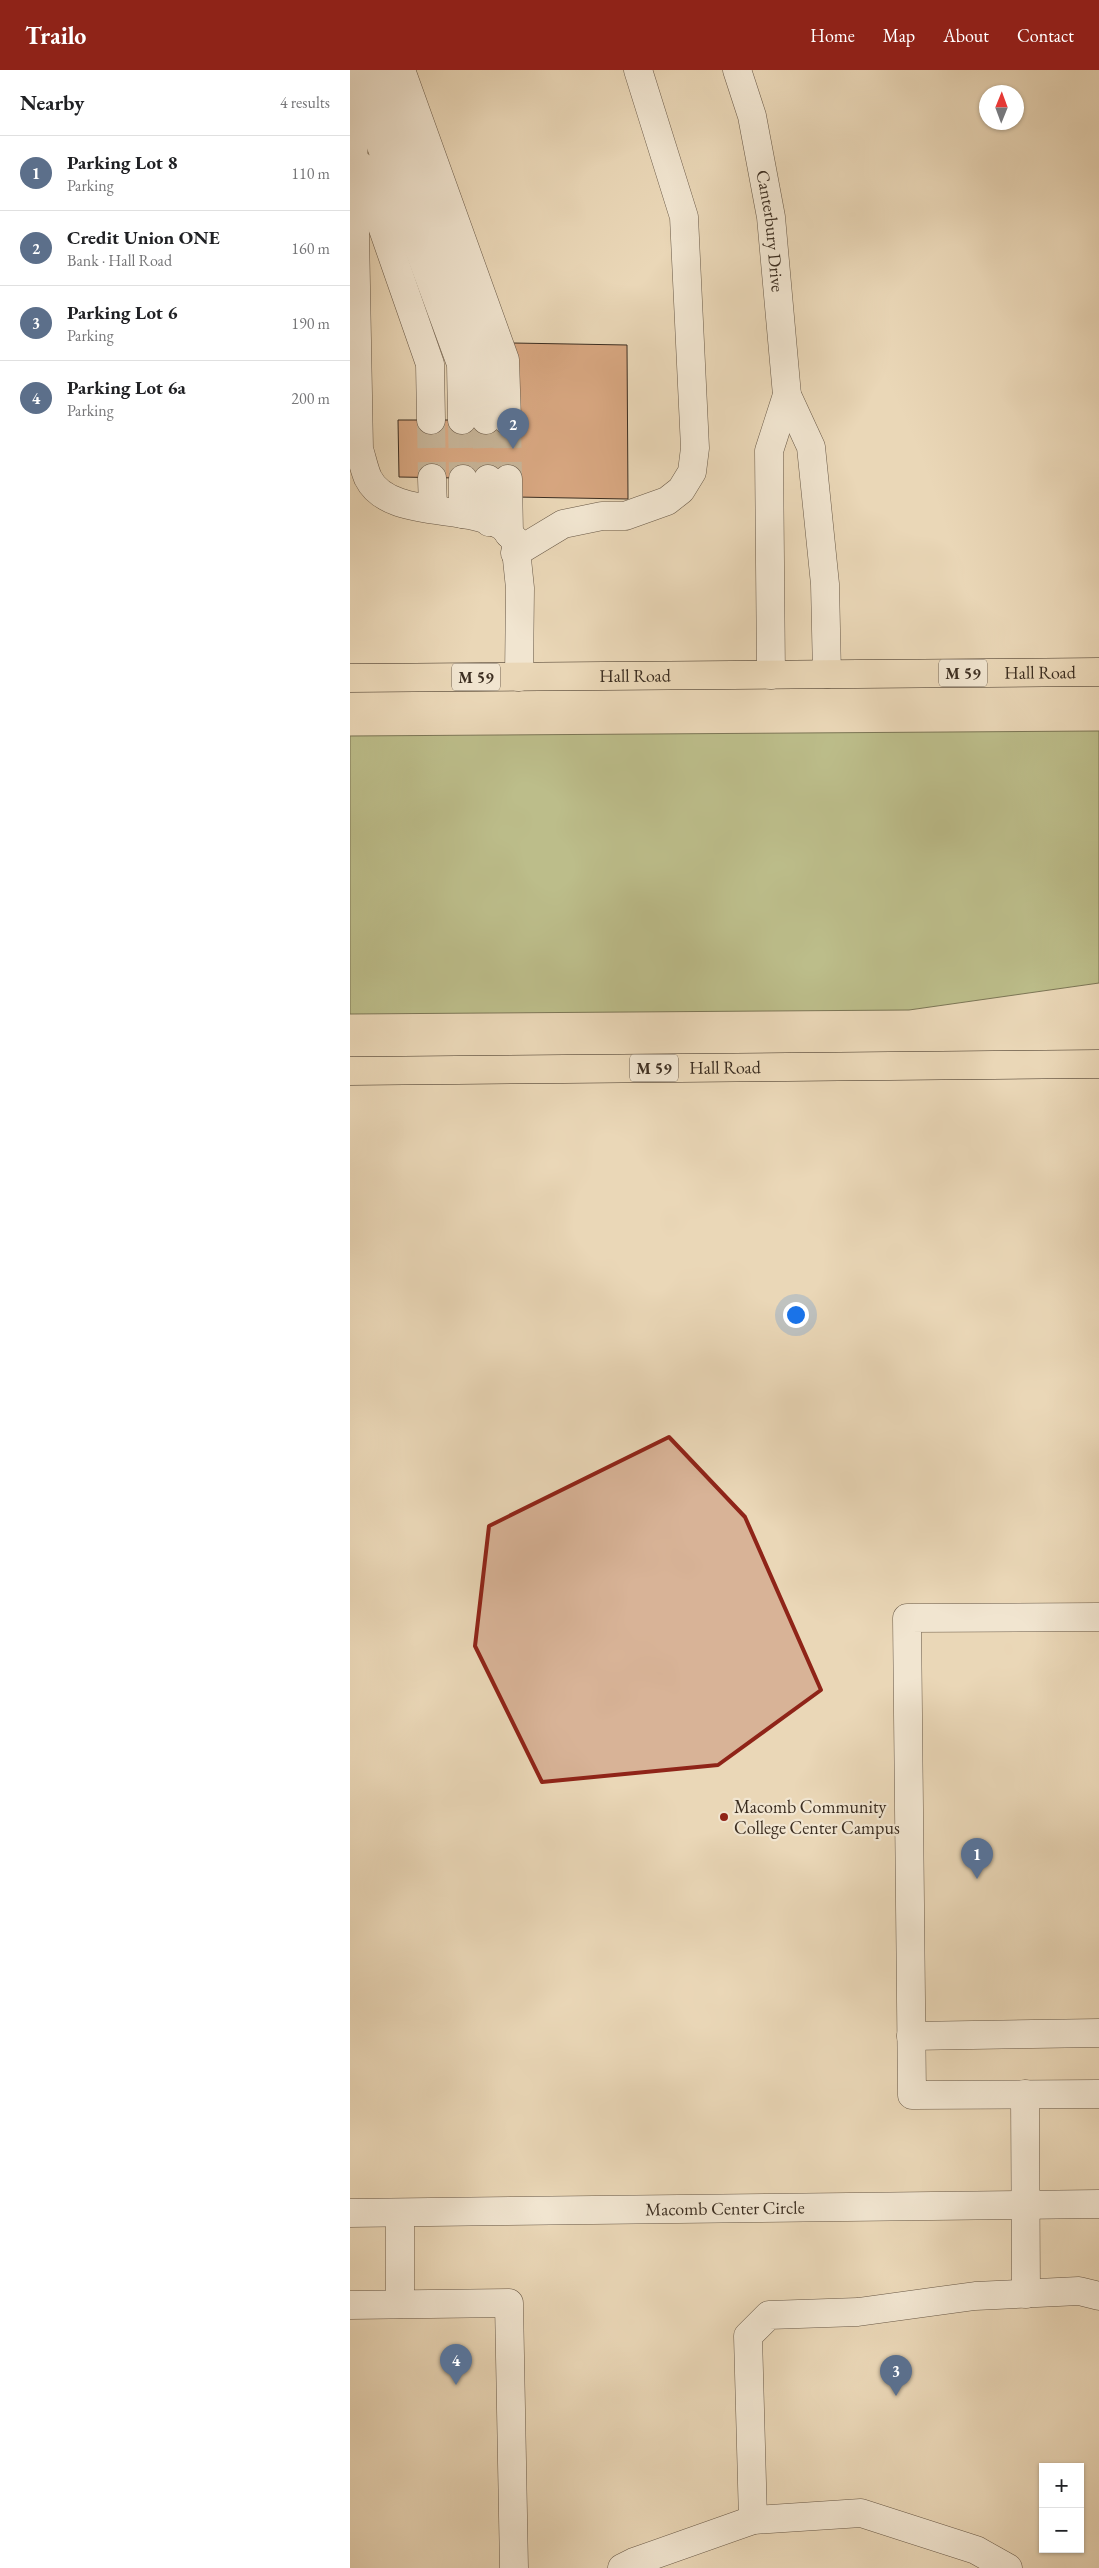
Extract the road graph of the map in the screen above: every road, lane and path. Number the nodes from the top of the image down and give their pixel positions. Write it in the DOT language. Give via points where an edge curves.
graph roads {
  1 [pos="353,70"];
  2 [pos="378,70"];
  3 [pos="401,70"];
  4 [pos="638,70"];
  5 [pos="737,70"];
  6 [pos="353,143"];
  7 [pos="787,395"];
  8 [pos="431,420"];
  9 [pos="485,420"];
  10 [pos="432,478"];
  11 [pos="433,508"];
  12 [pos="463,514"];
  13 [pos="504,536"];
  14 [pos="1099,672"];
  15 [pos="827,674"];
  16 [pos="772,675"];
  17 [pos="519,677"];
  18 [pos="350,678"];
  19 [pos="1099,1064"];
  20 [pos="350,1070"];
  21 [pos="1099,1617"];
  22 [pos="1099,2033"];
  23 [pos="911,2036"];
  24 [pos="1025,2094"];
  25 [pos="1099,2094"];
  26 [pos="1026,2204"];
  27 [pos="1099,2204"];
  28 [pos="350,2213"];
  29 [pos="400,2213"];
  30 [pos="1026,2294"];
  31 [pos="1099,2296"];
  32 [pos="400,2304"];
  33 [pos="350,2305"];
  34 [pos="754,2520"];
  35 [pos="514,2568"];
  36 [pos="622,2568"];
  37 [pos="1008,2568"];
  1 -- 6 [label="street"];
  1 -- 9 [label="street" via="461,364"];
  2 -- 9 [label="street" via="485,364"];
  3 -- 9 [label="street" via="505,360"];
  4 -- 13 [label="street" via="684,217 695,448 692,472 681,490 667,501 625,516 602,516"];
  5 -- 7 [label="street, Canterbury Drive" via="752,116 768,198"];
  6 -- 8 [label="street" via="430,364"];
  6 -- 11 [label="street" via="359,449 369,479 383,496 410,506"];
  7 -- 15 [label="street, Canterbury Drive" via="811,447 825,584"];
  7 -- 16 [label="street, Canterbury Drive" via="769,451"];
  10 -- 11 [label="street"];
  11 -- 12 [label="street"];
  12 -- 13 [label="street"];
  12 -- 13 [label="street" via="486,479"];
  13 -- 17 [label="street" via="520,588"];
  14 -- 15 [label="highway, Hall Road / M 59"];
  15 -- 16 [label="highway, Hall Road / M 59"];
  16 -- 17 [label="highway, Hall Road / M 59"];
  17 -- 18 [label="highway, Hall Road / M 59"];
  19 -- 20 [label="highway, Hall Road / M 59"];
  21 -- 23 [label="street" via="907,1618"];
  22 -- 23 [label="street"];
  23 -- 24 [label="street" via="912,2095"];
  24 -- 25 [label="street"];
  24 -- 26 [label="street"];
  26 -- 27 [label="street, Macomb Center Circle"];
  26 -- 29 [label="street, Macomb Center Circle"];
  26 -- 30 [label="street"];
  28 -- 29 [label="street, Macomb Center Circle"];
  29 -- 32 [label="street"];
  30 -- 31 [label="street" via="1079,2291"];
  30 -- 34 [label="street" via="974,2296 858,2312 768,2314 748,2336"];
  32 -- 33 [label="street"];
  32 -- 35 [label="street" via="508,2303"];
  34 -- 36 [label="street"];
  34 -- 37 [label="street" via="861,2513 976,2550"];
}
